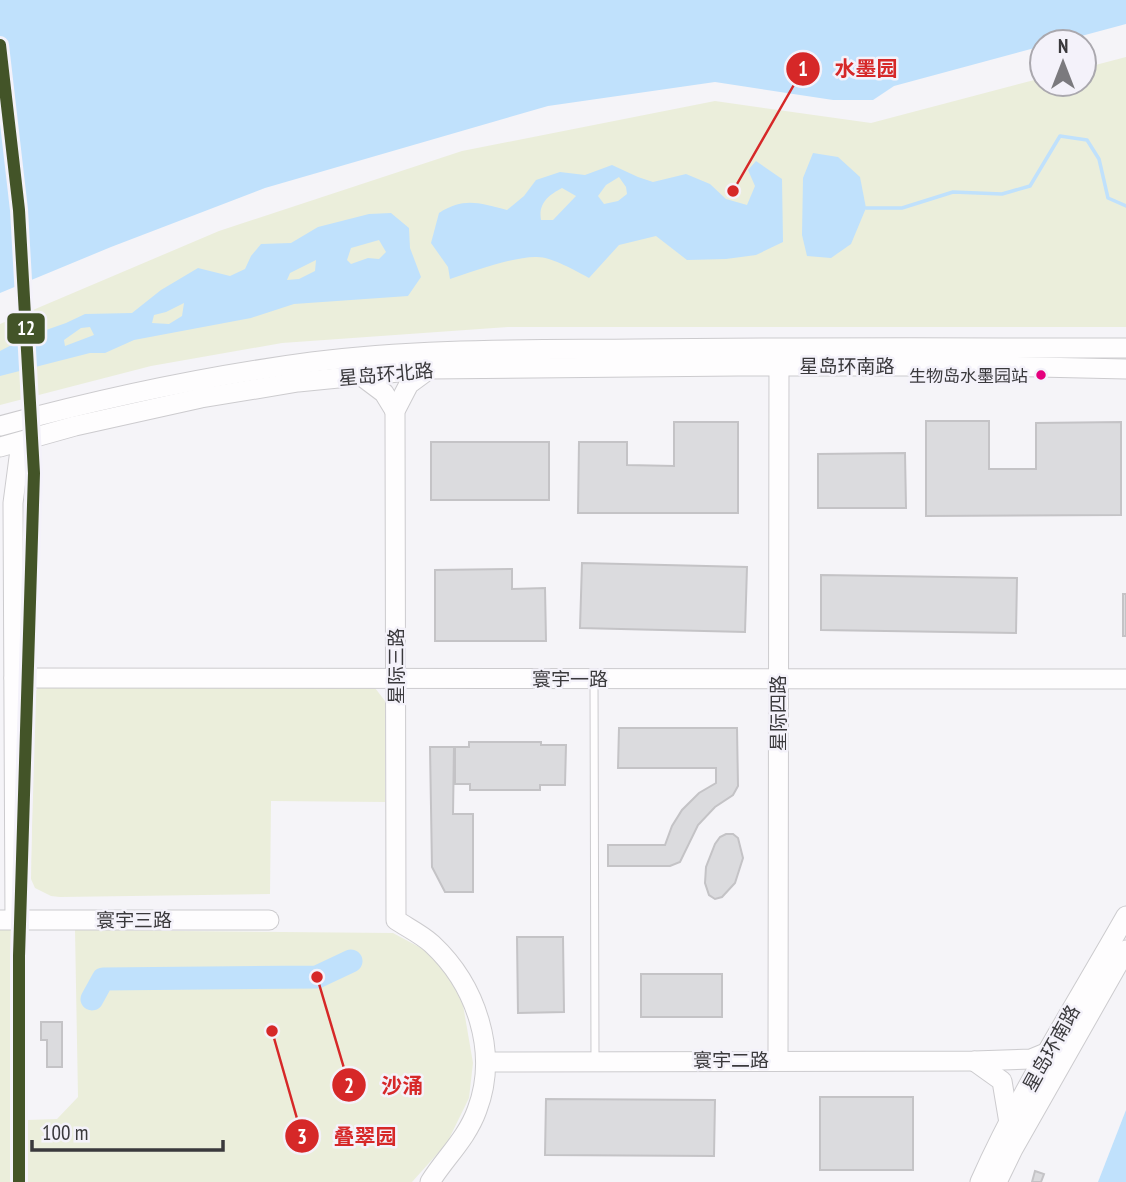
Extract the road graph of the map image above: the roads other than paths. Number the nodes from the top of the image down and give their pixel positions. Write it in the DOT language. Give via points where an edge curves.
graph roads {
  1 [pos="1126,348"];
  2 [pos="779,357"];
  3 [pos="429,369"];
  4 [pos="1126,369"];
  5 [pos="360,375"];
  6 [pos="395,411"];
  7 [pos="0,426"];
  8 [pos="29,438"];
  9 [pos="0,447"];
  10 [pos="0,475"];
  11 [pos="13,503"];
  12 [pos="14,678"];
  13 [pos="397,679"];
  14 [pos="594,679"];
  15 [pos="778,680"];
  16 [pos="1126,680"];
  17 [pos="1126,916"];
  18 [pos="8,920"];
  19 [pos="269,920"];
  20 [pos="1126,950"];
  21 [pos="1048,1052"];
  22 [pos="778,1060"];
  23 [pos="974,1060"];
  24 [pos="595,1061"];
  25 [pos="487,1062"];
  26 [pos="1009,1123"];
  27 [pos="430,1182"];
  28 [pos="980,1182"];
  29 [pos="997,1182"];
  1 -- 2 [label="street, 星岛环南路"];
  2 -- 3 [label="street, 星岛环北路"];
  2 -- 4 [label="street, 星岛环南路"];
  2 -- 7 [label="street, 星岛环北路" via="483,350 314,362 181,382"];
  2 -- 15 [label="street, 星际四路"];
  3 -- 5 [label="street, 星岛环北路"];
  3 -- 6 [label="street" via="409,384"];
  5 -- 6 [label="street" via="384,393"];
  5 -- 8 [label="street, 星岛环北路" via="201,398"];
  6 -- 13 [label="street, 星际三路"];
  8 -- 9 [label="street, 星岛环北路"];
  8 -- 11 [label="street" via="18,459"];
  10 -- 11 [label="street"];
  11 -- 12 [label="street"];
  12 -- 13 [label="street, 寰宇一路"];
  12 -- 18 [label="street"];
  13 -- 14 [label="street, 寰宇一路"];
  13 -- 25 [label="street, 星际三路" via="396,920 429,942 460,978 477,1017"];
  14 -- 15 [label="street, 寰宇一路"];
  14 -- 24 [label="lane"];
  15 -- 16 [label="street, 寰宇一路"];
  15 -- 22 [label="street, 星际四路"];
  17 -- 21 [label="street, 星岛环南路"];
  18 -- 19 [label="street, 寰宇三路"];
  20 -- 29 [label="street, 星岛环南路"];
  21 -- 23 [label="street, 寰宇二路" via="1031,1059"];
  21 -- 26 [label="street, 星岛环南路"];
  22 -- 23 [label="street, 寰宇二路"];
  22 -- 24 [label="street, 寰宇二路"];
  23 -- 26 [label="street" via="1002,1081"];
  24 -- 25 [label="street, 寰宇二路"];
  25 -- 27 [label="street" via="477,1112"];
  26 -- 28 [label="street, 星岛环南路"];
}
